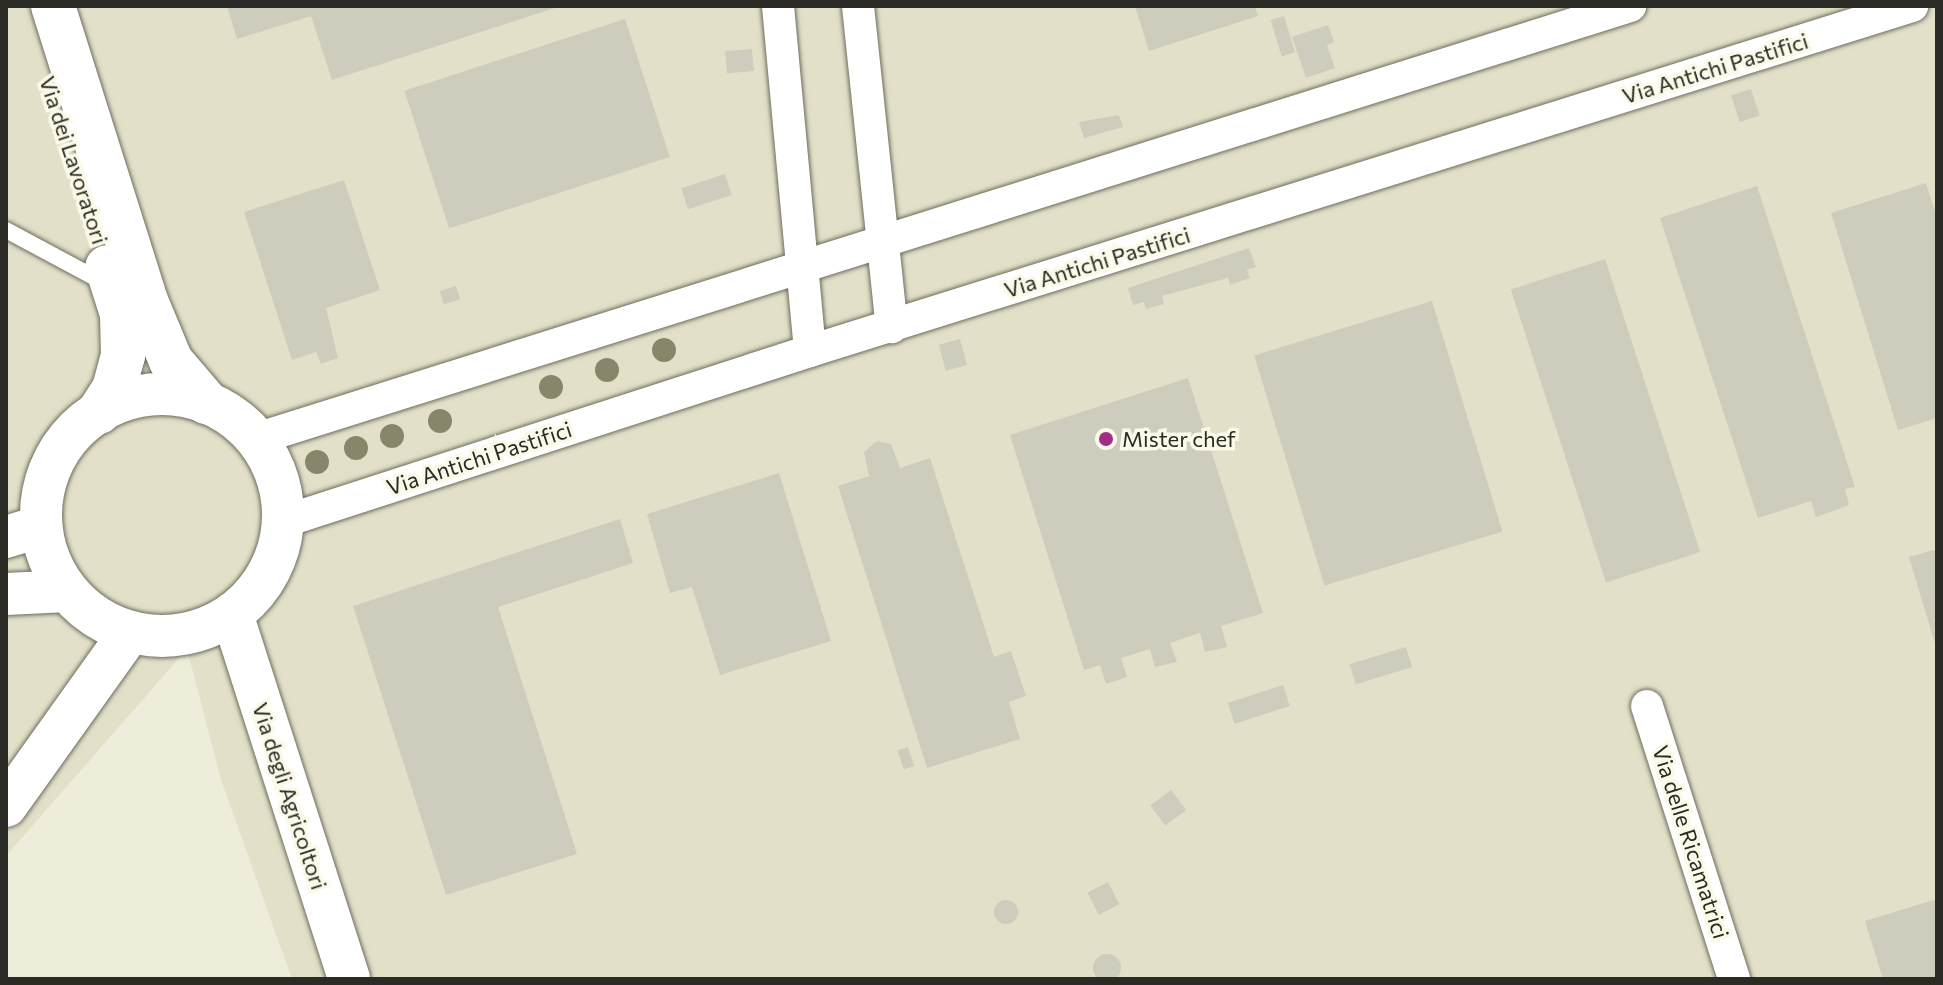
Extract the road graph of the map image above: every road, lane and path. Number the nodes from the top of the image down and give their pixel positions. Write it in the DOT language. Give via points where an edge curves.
graph roads {
  1 [pos="25,6"];
  2 [pos="53,6"];
  3 [pos="778,6"];
  4 [pos="858,6"];
  5 [pos="1630,6"];
  6 [pos="1912,6"];
  7 [pos="6,230"];
  8 [pos="881,242"];
  9 [pos="801,268"];
  10 [pos="128,301"];
  11 [pos="892,327"];
  12 [pos="810,351"];
  13 [pos="206,402"];
  14 [pos="99,412"];
  15 [pos="256,439"];
  16 [pos="282,522"];
  17 [pos="24,532"];
  18 [pos="67,591"];
  19 [pos="6,594"];
  20 [pos="232,614"];
  21 [pos="130,632"];
  22 [pos="1647,706"];
  23 [pos="6,806"];
  24 [pos="349,979"];
  25 [pos="1734,979"];
  1 -- 10 [label="main road, Via dei Lavoratori"];
  2 -- 10 [label="main road, Via dei Lavoratori"];
  3 -- 9 [label="street"];
  4 -- 8 [label="street"];
  5 -- 8 [label="street"];
  6 -- 11 [label="street, Via Antichi Pastifici"];
  7 -- 10 [label="lane"];
  8 -- 9 [label="street"];
  8 -- 11 [label="street"];
  9 -- 12 [label="street"];
  9 -- 15 [label="street"];
  10 -- 13 [label="main road"];
  10 -- 14 [label="main road" via="123,356 114,389"];
  11 -- 12 [label="street, Via Antichi Pastifici"];
  12 -- 16 [label="street, Via Antichi Pastifici"];
  13 -- 14 [label="street" via="162,394"];
  13 -- 15 [label="street"];
  14 -- 17 [label="street" via="73,433 54,461"];
  15 -- 16 [label="street" via="279,487"];
  16 -- 20 [label="street" via="267,573"];
  17 -- 18 [label="street" via="50,560"];
  18 -- 19 [label="street"];
  18 -- 21 [label="street" via="85,609"];
  20 -- 21 [label="street" via="183,634"];
  20 -- 24 [label="street, Via degli Agricoltori"];
  21 -- 23 [label="street"];
  22 -- 25 [label="street, Via delle Ricamatrici"];
}
